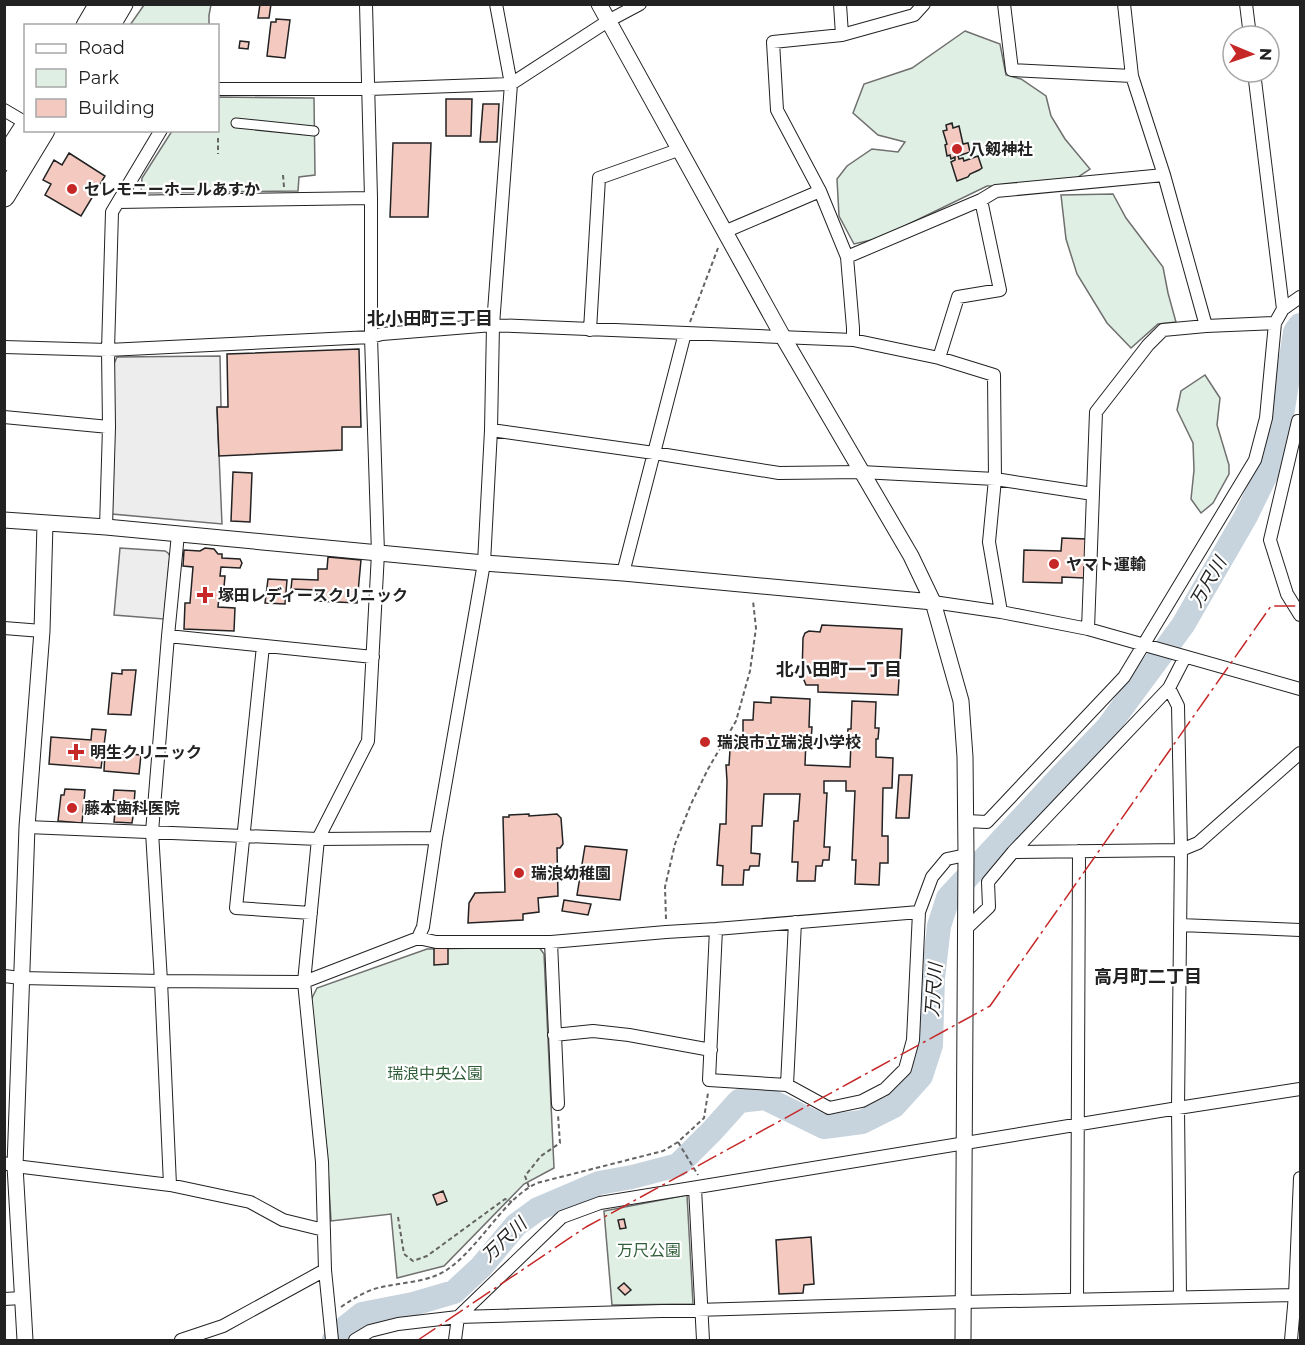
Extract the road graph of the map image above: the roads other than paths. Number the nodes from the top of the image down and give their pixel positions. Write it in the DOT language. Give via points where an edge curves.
graph roads {
  1 [pos="100,4"];
  2 [pos="122,4"];
  3 [pos="366,4"];
  4 [pos="496,4"];
  5 [pos="599,4"];
  6 [pos="640,4"];
  7 [pos="840,4"];
  8 [pos="924,4"];
  9 [pos="1004,4"];
  10 [pos="1124,4"];
  11 [pos="1246,4"];
  12 [pos="608,21"];
  13 [pos="88,24"];
  14 [pos="110,24"];
  15 [pos="1248,24"];
  16 [pos="842,35"];
  17 [pos="1132,76"];
  18 [pos="511,84"];
  19 [pos="1255,84"];
  20 [pos="219,89"];
  21 [pos="369,89"];
  22 [pos="4,110"];
  23 [pos="236,123"];
  24 [pos="24,124"];
  25 [pos="24,128"];
  26 [pos="314,131"];
  27 [pos="43,132"];
  28 [pos="160,132"];
  29 [pos="678,150"];
  30 [pos="4,160"];
  31 [pos="1164,175"];
  32 [pos="820,191"];
  33 [pos="4,196"];
  34 [pos="371,198"];
  35 [pos="981,200"];
  36 [pos="118,202"];
  37 [pos="724,232"];
  38 [pos="847,257"];
  39 [pos="1300,297"];
  40 [pos="1283,309"];
  41 [pos="1275,323"];
  42 [pos="493,325"];
  43 [pos="1206,326"];
  44 [pos="590,330"];
  45 [pos="686,333"];
  46 [pos="371,337"];
  47 [pos="783,337"];
  48 [pos="853,340"];
  49 [pos="4,347"];
  50 [pos="108,350"];
  51 [pos="939,358"];
  52 [pos="4,417"];
  53 [pos="1300,421"];
  54 [pos="109,427"];
  55 [pos="491,430"];
  56 [pos="654,453"];
  57 [pos="861,472"];
  58 [pos="995,479"];
  59 [pos="1093,494"];
  60 [pos="4,520"];
  61 [pos="45,524"];
  62 [pos="106,527"];
  63 [pos="178,534"];
  64 [pos="378,553"];
  65 [pos="484,563"];
  66 [pos="623,573"];
  67 [pos="933,602"];
  68 [pos="1001,612"];
  69 [pos="1300,615"];
  70 [pos="4,628"];
  71 [pos="1088,629"];
  72 [pos="42,632"];
  73 [pos="168,636"];
  74 [pos="1144,645"];
  75 [pos="262,646"];
  76 [pos="372,657"];
  77 [pos="1185,657"];
  78 [pos="1170,688"];
  79 [pos="1300,689"];
  80 [pos="1300,753"];
  81 [pos="966,821"];
  82 [pos="27,826"];
  83 [pos="152,832"];
  84 [pos="244,836"];
  85 [pos="436,838"];
  86 [pos="318,839"];
  87 [pos="1181,850"];
  88 [pos="1079,851"];
  89 [pos="1013,852"];
  90 [pos="966,855"];
  91 [pos="919,912"];
  92 [pos="311,913"];
  93 [pos="795,922"];
  94 [pos="1180,925"];
  95 [pos="967,928"];
  96 [pos="716,929"];
  97 [pos="1300,930"];
  98 [pos="418,938"];
  99 [pos="551,942"];
  100 [pos="4,976"];
  101 [pos="21,978"];
  102 [pos="161,981"];
  103 [pos="304,982"];
  104 [pos="554,1035"];
  105 [pos="711,1050"];
  106 [pos="788,1085"];
  107 [pos="1300,1089"];
  108 [pos="558,1104"];
  109 [pos="1178,1108"];
  110 [pos="1077,1125"];
  111 [pos="965,1143"];
  112 [pos="10,1164"];
  113 [pos="1300,1180"];
  114 [pos="170,1185"];
  115 [pos="695,1188"];
  116 [pos="324,1230"];
  117 [pos="325,1270"];
  118 [pos="1298,1295"];
  119 [pos="1180,1296"];
  120 [pos="22,1298"];
  121 [pos="4,1299"];
  122 [pos="1077,1299"];
  123 [pos="963,1302"];
  124 [pos="701,1309"];
  125 [pos="458,1317"];
  126 [pos="25,1341"];
  127 [pos="181,1341"];
  128 [pos="332,1341"];
  129 [pos="355,1341"];
  130 [pos="455,1341"];
  131 [pos="703,1341"];
  132 [pos="963,1341"];
  133 [pos="1291,1341"];
  1 -- 13 [label="highway"];
  2 -- 14 [label="highway"];
  3 -- 21 [label="street"];
  4 -- 18 [label="street"];
  5 -- 12 [label="street"];
  6 -- 12 [label="street"];
  7 -- 16 [label="street"];
  8 -- 16 [label="street" via="914,15"];
  9 -- 17 [label="street" via="1012,70"];
  10 -- 17 [label="street"];
  11 -- 15 [label="street"];
  12 -- 18 [label="street"];
  12 -- 29 [label="street"];
  16 -- 32 [label="street" via="773,42 777,110"];
  17 -- 31 [label="street"];
  18 -- 21 [label="street"];
  18 -- 42 [label="street"];
  19 -- 40 [label="street"];
  20 -- 21 [label="street"];
  21 -- 34 [label="street"];
  22 -- 24 [label="street"];
  23 -- 26 [label="street"];
  25 -- 30 [label="highway"];
  27 -- 33 [label="highway"];
  28 -- 36 [label="street"];
  29 -- 37 [label="street"];
  29 -- 44 [label="street" via="599,178"];
  31 -- 35 [label="street" via="996,190"];
  31 -- 43 [label="street"];
  32 -- 37 [label="street"];
  32 -- 38 [label="street"];
  34 -- 36 [label="street"];
  34 -- 46 [label="street"];
  35 -- 38 [label="street"];
  35 -- 51 [label="street" via="1000,290 958,297"];
  36 -- 50 [label="street" via="112,212"];
  37 -- 47 [label="street"];
  38 -- 48 [label="street"];
  39 -- 40 [label="street"];
  40 -- 41 [label="street"];
  41 -- 43 [label="street"];
  41 -- 74 [label="street" via="1266,418 1255,460"];
  42 -- 44 [label="street"];
  42 -- 46 [label="street"];
  42 -- 55 [label="street"];
  43 -- 59 [label="street" via="1163,330 1096,412"];
  44 -- 45 [label="street"];
  45 -- 47 [label="street"];
  45 -- 56 [label="street"];
  46 -- 50 [label="street"];
  46 -- 64 [label="street"];
  47 -- 48 [label="street"];
  47 -- 57 [label="street"];
  48 -- 51 [label="street"];
  49 -- 50 [label="street"];
  50 -- 54 [label="street"];
  51 -- 58 [label="street" via="994,375"];
  52 -- 54 [label="street"];
  53 -- 69 [label="street" via="1270,540 1287,594"];
  54 -- 62 [label="street"];
  55 -- 56 [label="street"];
  55 -- 65 [label="street"];
  56 -- 57 [label="street" via="779,473"];
  56 -- 66 [label="street"];
  57 -- 58 [label="street"];
  57 -- 67 [label="street" via="912,556"];
  58 -- 59 [label="street"];
  58 -- 68 [label="street" via="989,542"];
  59 -- 71 [label="street"];
  60 -- 61 [label="street"];
  61 -- 62 [label="street"];
  61 -- 72 [label="street"];
  62 -- 63 [label="street"];
  63 -- 64 [label="street"];
  63 -- 73 [label="street"];
  64 -- 65 [label="street"];
  64 -- 76 [label="street"];
  65 -- 66 [label="street"];
  65 -- 85 [label="street"];
  66 -- 67 [label="street"];
  67 -- 68 [label="street"];
  67 -- 81 [label="street" via="961,701"];
  68 -- 71 [label="street"];
  70 -- 72 [label="street"];
  71 -- 74 [label="street"];
  72 -- 82 [label="street"];
  73 -- 75 [label="street"];
  73 -- 83 [label="street"];
  74 -- 77 [label="street"];
  74 -- 81 [label="street" via="1124,677 987,822"];
  75 -- 76 [label="street"];
  75 -- 84 [label="street"];
  76 -- 86 [label="street" via="368,741"];
  77 -- 78 [label="street"];
  77 -- 79 [label="street"];
  78 -- 87 [label="street" via="1178,706"];
  78 -- 89 [label="street"];
  80 -- 87 [label="street" via="1198,843"];
  81 -- 90 [label="street"];
  82 -- 83 [label="street"];
  82 -- 101 [label="street"];
  83 -- 84 [label="street"];
  83 -- 102 [label="street"];
  84 -- 86 [label="street"];
  84 -- 92 [label="street" via="236,908"];
  85 -- 86 [label="street"];
  85 -- 98 [label="street"];
  86 -- 92 [label="street"];
  87 -- 88 [label="street"];
  87 -- 94 [label="street"];
  88 -- 89 [label="street"];
  88 -- 110 [label="street"];
  89 -- 95 [label="street" via="988,882 989,907"];
  90 -- 91 [label="street" via="947,859 932,877"];
  90 -- 95 [label="street"];
  91 -- 93 [label="street"];
  91 -- 106 [label="street" via="913,1040 905,1069 885,1089 862,1101 829,1108"];
  92 -- 103 [label="street"];
  93 -- 96 [label="street"];
  93 -- 106 [label="street"];
  94 -- 97 [label="street"];
  94 -- 109 [label="street"];
  95 -- 111 [label="street"];
  96 -- 99 [label="street"];
  96 -- 105 [label="street"];
  98 -- 99 [label="street" via="436,942"];
  98 -- 103 [label="street"];
  99 -- 104 [label="street"];
  100 -- 101 [label="street"];
  101 -- 102 [label="street"];
  101 -- 112 [label="street"];
  102 -- 103 [label="street"];
  102 -- 114 [label="street"];
  103 -- 116 [label="street" via="322,1162"];
  104 -- 105 [label="street" via="593,1031"];
  104 -- 108 [label="street"];
  105 -- 106 [label="street" via="710,1080"];
  107 -- 109 [label="street"];
  109 -- 110 [label="street"];
  109 -- 119 [label="street"];
  110 -- 111 [label="street"];
  110 -- 122 [label="street"];
  111 -- 115 [label="street"];
  111 -- 123 [label="street"];
  112 -- 114 [label="street"];
  112 -- 120 [label="street"];
  113 -- 118 [label="street"];
  114 -- 116 [label="street" via="250,1202 283,1220"];
  115 -- 124 [label="street"];
  115 -- 125 [label="street" via="600,1203 562,1217"];
  116 -- 117 [label="street"];
  117 -- 127 [label="street" via="223,1326"];
  117 -- 128 [label="street"];
  118 -- 119 [label="street"];
  118 -- 133 [label="street"];
  119 -- 122 [label="street"];
  120 -- 121 [label="street"];
  120 -- 126 [label="street"];
  122 -- 123 [label="street"];
  123 -- 124 [label="street"];
  123 -- 132 [label="street"];
  124 -- 125 [label="street"];
  124 -- 131 [label="street"];
  125 -- 129 [label="street" via="370,1330"];
  125 -- 130 [label="street"];
}
